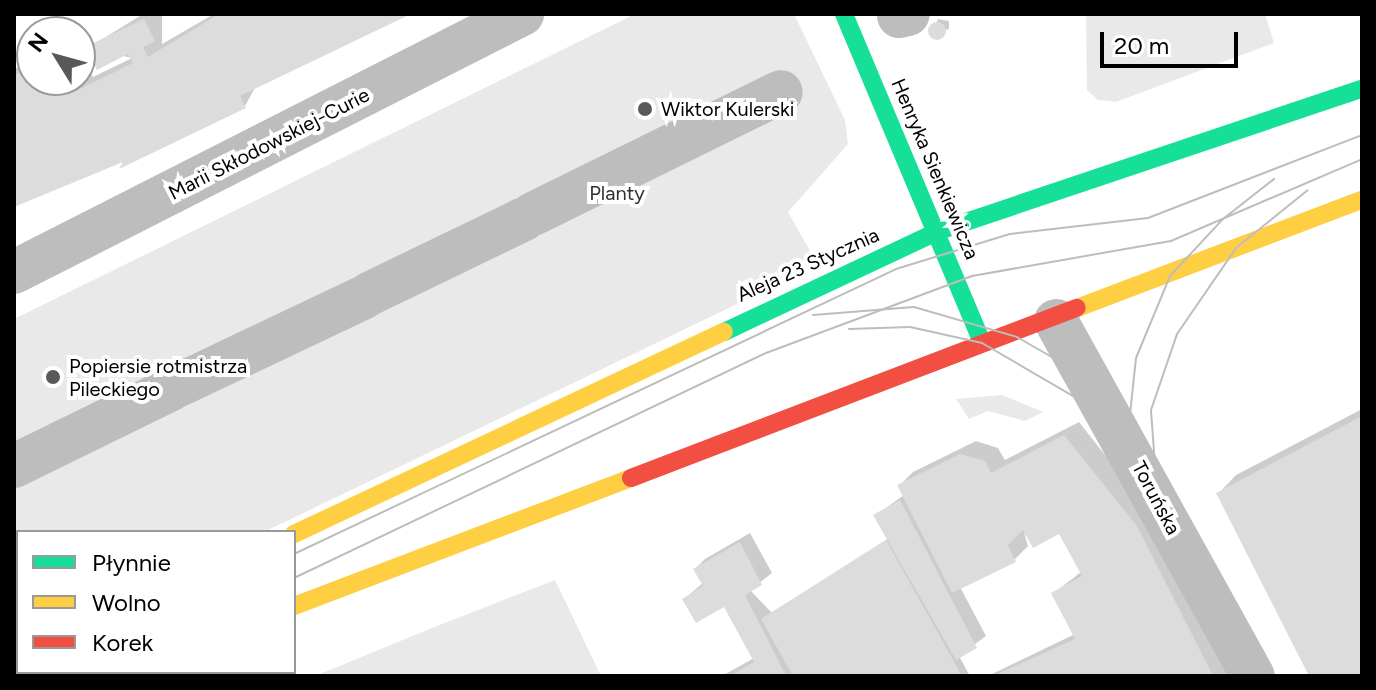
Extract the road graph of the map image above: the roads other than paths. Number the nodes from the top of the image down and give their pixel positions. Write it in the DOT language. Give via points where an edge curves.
graph roads {
  1 [pos="522,14"];
  2 [pos="844,14"];
  3 [pos="1362,89"];
  4 [pos="781,92"];
  5 [pos="1362,200"];
  6 [pos="939,231"];
  7 [pos="14,272"];
  8 [pos="1056,321"];
  9 [pos="982,343"];
  10 [pos="14,466"];
  11 [pos="296,533"];
  12 [pos="296,605"];
  13 [pos="1253,676"];
  1 -- 7 [label="street, Marii Skłodowskiej-Curie"];
  2 -- 6 [label="street, Henryka Sienkiewicza"];
  3 -- 6 [label="street, Aleja 23 Stycznia"];
  4 -- 10 [label="street"];
  5 -- 8 [label="street"];
  6 -- 9 [label="street, Henryka Sienkiewicza"];
  6 -- 11 [label="street, Aleja 23 Stycznia"];
  8 -- 9 [label="street"];
  8 -- 13 [label="street, Toruńska"];
  9 -- 12 [label="street"];
}
